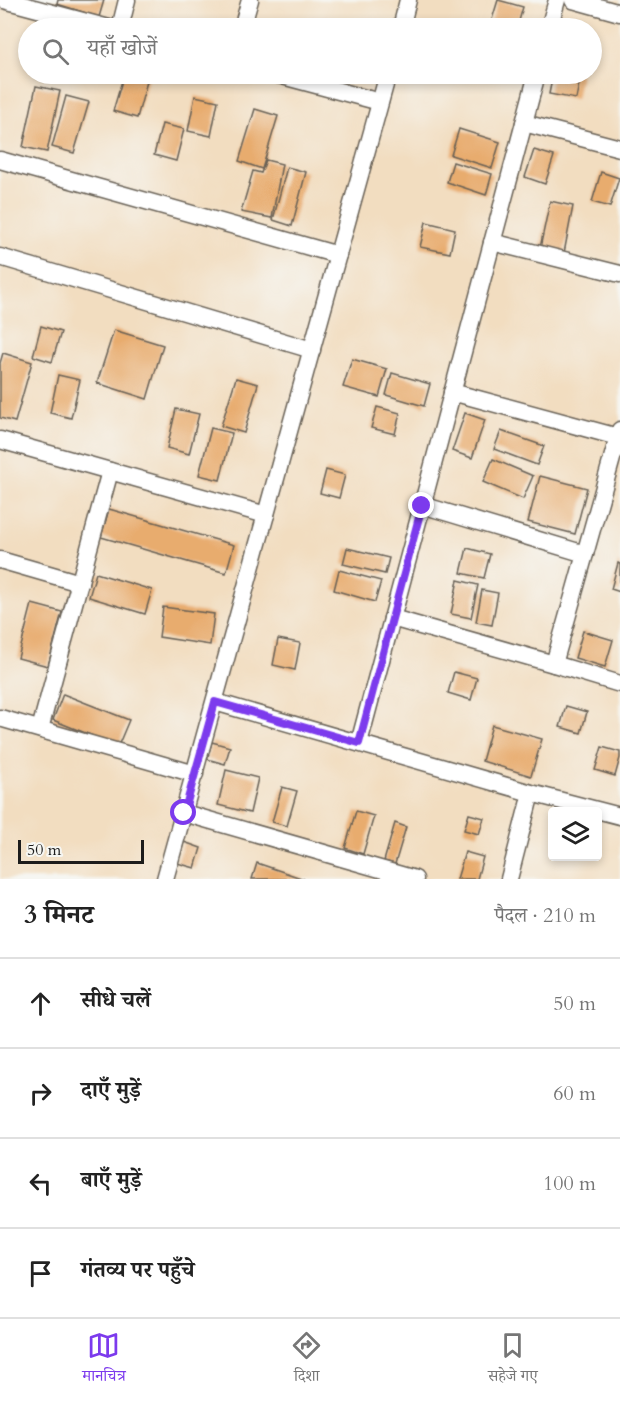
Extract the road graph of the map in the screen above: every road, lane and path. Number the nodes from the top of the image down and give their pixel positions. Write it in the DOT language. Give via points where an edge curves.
graph roads {
  1 [pos="4,0"];
  2 [pos="128,0"];
  3 [pos="250,0"];
  4 [pos="408,0"];
  5 [pos="556,0"];
  6 [pos="573,0"];
  7 [pos="620,13"];
  8 [pos="72,18"];
  9 [pos="123,18"];
  10 [pos="245,18"];
  11 [pos="404,18"];
  12 [pos="552,18"];
  13 [pos="312,84"];
  14 [pos="385,84"];
  15 [pos="534,84"];
  16 [pos="380,102"];
  17 [pos="524,123"];
  18 [pos="620,148"];
  19 [pos="0,160"];
  20 [pos="492,242"];
  21 [pos="338,255"];
  22 [pos="0,257"];
  23 [pos="620,274"];
  24 [pos="312,350"];
  25 [pos="452,392"];
  26 [pos="619,434"];
  27 [pos="0,440"];
  28 [pos="110,471"];
  29 [pos="422,506"];
  30 [pos="266,515"];
  31 [pos="585,554"];
  32 [pos="0,560"];
  33 [pos="80,583"];
  34 [pos="392,618"];
  35 [pos="554,664"];
  36 [pos="620,684"];
  37 [pos="215,702"];
  38 [pos="0,718"];
  39 [pos="40,729"];
  40 [pos="359,743"];
  41 [pos="195,774"];
  42 [pos="531,793"];
  43 [pos="184,813"];
  44 [pos="620,816"];
  45 [pos="165,879"];
  46 [pos="415,879"];
  47 [pos="509,879"];
  1 -- 8 [label="street"];
  2 -- 9 [label="street"];
  3 -- 10 [label="street"];
  4 -- 11 [label="street"];
  5 -- 12 [label="street"];
  6 -- 7 [label="street"];
  13 -- 16 [label="street"];
  14 -- 16 [label="street"];
  15 -- 17 [label="street"];
  16 -- 21 [label="street"];
  17 -- 18 [label="street"];
  17 -- 20 [label="street"];
  19 -- 21 [label="street"];
  20 -- 23 [label="street"];
  20 -- 25 [label="street"];
  21 -- 24 [label="street"];
  22 -- 24 [label="street"];
  24 -- 30 [label="street"];
  25 -- 26 [label="street"];
  25 -- 29 [label="street"];
  26 -- 31 [label="street"];
  27 -- 28 [label="street"];
  28 -- 30 [label="street"];
  28 -- 33 [label="street"];
  29 -- 31 [label="street"];
  29 -- 34 [label="street"];
  30 -- 37 [label="street"];
  31 -- 35 [label="street"];
  32 -- 33 [label="street"];
  33 -- 39 [label="street"];
  34 -- 35 [label="street"];
  34 -- 40 [label="street"];
  35 -- 36 [label="street"];
  37 -- 40 [label="street"];
  37 -- 41 [label="street"];
  38 -- 39 [label="street"];
  39 -- 41 [label="street"];
  40 -- 42 [label="street"];
  41 -- 43 [label="street"];
  42 -- 44 [label="street"];
  42 -- 47 [label="street"];
  43 -- 45 [label="street"];
  43 -- 46 [label="street"];
}
